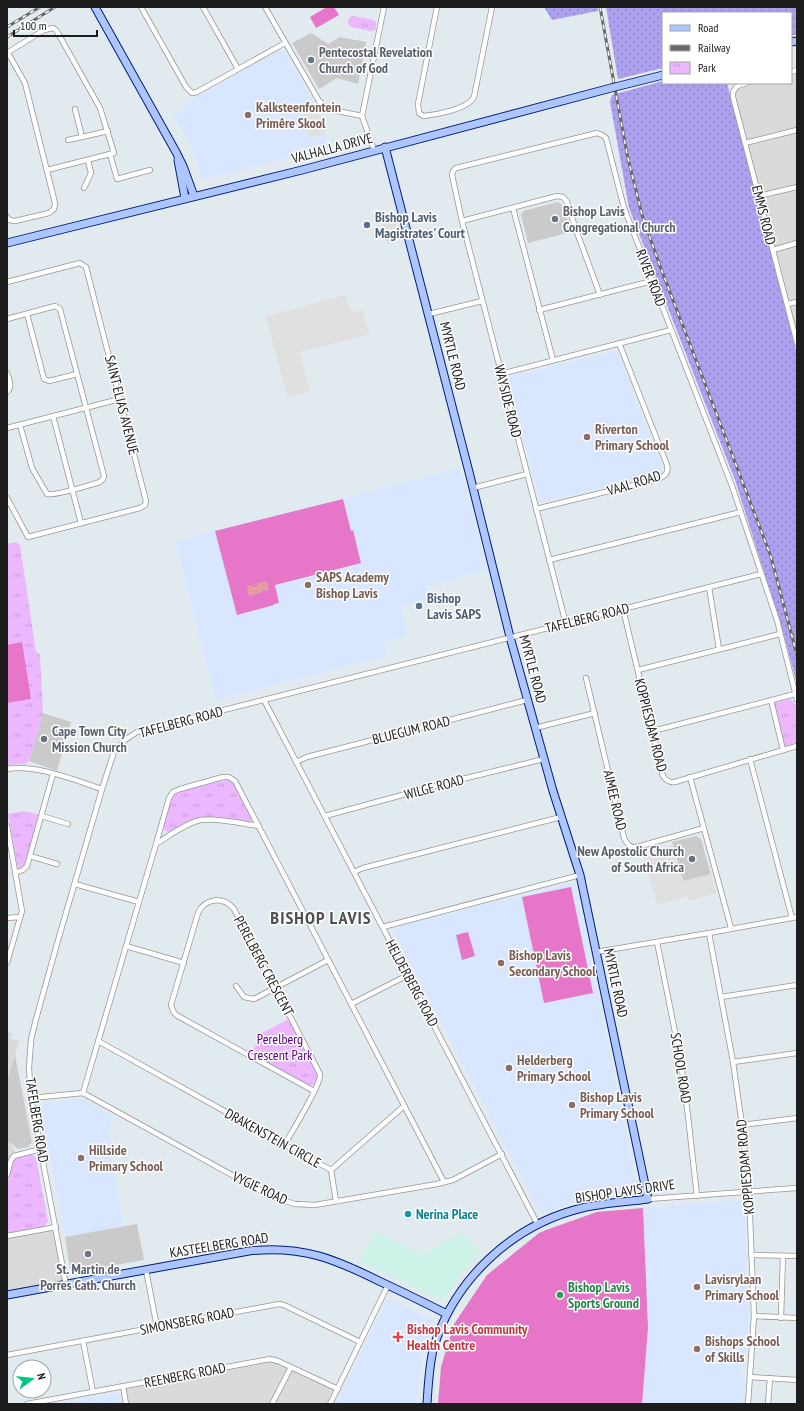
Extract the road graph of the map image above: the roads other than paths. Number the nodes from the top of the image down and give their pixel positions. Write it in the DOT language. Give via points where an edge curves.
graph roads {
  1 [pos="95,7"];
  2 [pos="141,7"];
  3 [pos="203,7"];
  4 [pos="265,7"];
  5 [pos="384,7"];
  6 [pos="437,7"];
  7 [pos="492,7"];
  8 [pos="285,43"];
  9 [pos="7,53"];
  10 [pos="238,69"];
  11 [pos="662,75"];
  12 [pos="742,84"];
  13 [pos="75,109"];
  14 [pos="362,116"];
  15 [pos="797,130"];
  16 [pos="108,131"];
  17 [pos="82,136"];
  18 [pos="68,140"];
  19 [pos="745,143"];
  20 [pos="385,147"];
  21 [pos="374,150"];
  22 [pos="176,152"];
  23 [pos="110,154"];
  24 [pos="88,160"];
  25 [pos="47,170"];
  26 [pos="150,170"];
  27 [pos="452,178"];
  28 [pos="797,187"];
  29 [pos="84,188"];
  30 [pos="194,196"];
  31 [pos="759,196"];
  32 [pos="185,198"];
  33 [pos="513,208"];
  34 [pos="7,217"];
  35 [pos="462,221"];
  36 [pos="7,243"];
  37 [pos="797,243"];
  38 [pos="773,250"];
  39 [pos="652,281"];
  40 [pos="7,282"];
  41 [pos="600,295"];
  42 [pos="482,301"];
  43 [pos="797,302"];
  44 [pos="787,304"];
  45 [pos="539,310"];
  46 [pos="27,314"];
  47 [pos="429,314"];
  48 [pos="7,319"];
  49 [pos="672,330"];
  50 [pos="619,343"];
  51 [pos="797,343"];
  52 [pos="553,360"];
  53 [pos="7,373"];
  54 [pos="77,374"];
  55 [pos="501,374"];
  56 [pos="7,392"];
  57 [pos="120,399"];
  58 [pos="86,408"];
  59 [pos="53,416"];
  60 [pos="20,425"];
  61 [pos="7,428"];
  62 [pos="527,474"];
  63 [pos="473,488"];
  64 [pos="72,490"];
  65 [pos="7,498"];
  66 [pos="536,509"];
  67 [pos="741,512"];
  68 [pos="81,523"];
  69 [pos="549,560"];
  70 [pos="761,574"];
  71 [pos="709,587"];
  72 [pos="623,609"];
  73 [pos="566,624"];
  74 [pos="780,634"];
  75 [pos="510,637"];
  76 [pos="719,649"];
  77 [pos="638,670"];
  78 [pos="586,678"];
  79 [pos="795,694"];
  80 [pos="264,700"];
  81 [pos="527,700"];
  82 [pos="771,700"];
  83 [pos="797,700"];
  84 [pos="595,713"];
  85 [pos="535,728"];
  86 [pos="653,731"];
  87 [pos="797,746"];
  88 [pos="783,750"];
  89 [pos="544,759"];
  90 [pos="750,760"];
  91 [pos="296,762"];
  92 [pos="7,769"];
  93 [pos="53,774"];
  94 [pos="690,777"];
  95 [pos="102,789"];
  96 [pos="42,816"];
  97 [pos="325,816"];
  98 [pos="561,817"];
  99 [pos="68,824"];
  100 [pos="7,826"];
  101 [pos="259,826"];
  102 [pos="704,828"];
  103 [pos="156,844"];
  104 [pos="30,856"];
  105 [pos="57,864"];
  106 [pos="354,872"];
  107 [pos="15,873"];
  108 [pos="580,875"];
  109 [pos="75,884"];
  110 [pos="139,902"];
  111 [pos="20,917"];
  112 [pos="795,917"];
  113 [pos="7,918"];
  114 [pos="383,927"];
  115 [pos="731,928"];
  116 [pos="709,933"];
  117 [pos="657,942"];
  118 [pos="126,946"];
  119 [pos="596,952"];
  120 [pos="328,960"];
  121 [pos="7,963"];
  122 [pos="184,963"];
  123 [pos="408,975"];
  124 [pos="797,985"];
  125 [pos="236,986"];
  126 [pos="275,987"];
  127 [pos="721,997"];
  128 [pos="352,1004"];
  129 [pos="98,1041"];
  130 [pos="797,1053"];
  131 [pos="733,1062"];
  132 [pos="314,1091"];
  133 [pos="83,1093"];
  134 [pos="31,1098"];
  135 [pos="404,1106"];
  136 [pos="797,1118"];
  137 [pos="742,1125"];
  138 [pos="285,1144"];
  139 [pos="41,1149"];
  140 [pos="502,1154"];
  141 [pos="331,1170"];
  142 [pos="7,1175"];
  143 [pos="444,1182"];
  144 [pos="797,1188"];
  145 [pos="749,1192"];
  146 [pos="697,1196"];
  147 [pos="648,1199"];
  148 [pos="336,1201"];
  149 [pos="538,1225"];
  150 [pos="56,1227"];
  151 [pos="7,1236"];
  152 [pos="751,1255"];
  153 [pos="783,1256"];
  154 [pos="797,1256"];
  155 [pos="146,1270"];
  156 [pos="66,1285"];
  157 [pos="388,1285"];
  158 [pos="7,1294"];
  159 [pos="447,1314"];
  160 [pos="754,1316"];
  161 [pos="781,1318"];
  162 [pos="797,1318"];
  163 [pos="157,1327"];
  164 [pos="83,1341"];
  165 [pos="360,1342"];
  166 [pos="7,1355"];
  167 [pos="291,1367"];
  168 [pos="750,1377"];
  169 [pos="770,1378"];
  170 [pos="797,1380"];
  171 [pos="123,1386"];
  172 [pos="338,1389"];
  173 [pos="93,1392"];
  174 [pos="31,1404"];
  175 [pos="126,1404"];
  176 [pos="272,1404"];
  177 [pos="330,1404"];
  178 [pos="427,1404"];
  179 [pos="748,1404"];
  180 [pos="768,1404"];
  1 -- 22 [label="street"];
  2 -- 10 [label="street" via="190,92 197,92"];
  3 -- 10 [label="street"];
  4 -- 8 [label="street"];
  5 -- 14 [label="street"];
  6 -- 7 [label="street" via="418,104 419,113 423,116 465,106 472,100"];
  8 -- 10 [label="street"];
  8 -- 14 [label="street" via="323,106"];
  9 -- 16 [label="street" via="44,30 56,30 100,108"];
  9 -- 25 [label="street" via="25,83"];
  11 -- 20 [label="street, VALHALLA DRIVE, bridge"];
  12 -- 19 [label="street, EMMS ROAD" via="735,88 733,97"];
  13 -- 17 [label="street"];
  14 -- 21 [label="street"];
  15 -- 19 [label="street"];
  16 -- 17 [label="street"];
  16 -- 23 [label="street" via="114,153"];
  17 -- 18 [label="street"];
  19 -- 31 [label="street, EMMS ROAD"];
  20 -- 21 [label="street, VALHALLA DRIVE"];
  20 -- 47 [label="street, MYRTLE ROAD"];
  21 -- 30 [label="street, VALHALLA DRIVE"];
  22 -- 30 [label="street"];
  22 -- 32 [label="street"];
  23 -- 24 [label="street"];
  23 -- 26 [label="street" via="117,178"];
  24 -- 25 [label="street"];
  24 -- 29 [label="street" via="91,173"];
  25 -- 34 [label="street" via="55,203 54,209 50,213 15,221"];
  27 -- 35 [label="street, WAYSIDE ROAD"];
  27 -- 39 [label="street, RIVER ROAD" via="456,168 594,133 602,135 607,141 624,208"];
  28 -- 31 [label="street"];
  30 -- 32 [label="street, VALHALLA DRIVE"];
  31 -- 38 [label="street, EMMS ROAD"];
  32 -- 36 [label="street, VALHALLA DRIVE"];
  33 -- 35 [label="street"];
  33 -- 41 [label="street" via="557,196 566,199"];
  33 -- 45 [label="street"];
  35 -- 42 [label="street, WAYSIDE ROAD"];
  37 -- 38 [label="street"];
  38 -- 44 [label="street, EMMS ROAD"];
  39 -- 41 [label="street"];
  39 -- 49 [label="street, RIVER ROAD"];
  40 -- 57 [label="street, SAINT ELIAS AVENUE" via="84,265"];
  41 -- 45 [label="street"];
  42 -- 47 [label="street"];
  42 -- 55 [label="street, WAYSIDE ROAD"];
  43 -- 44 [label="street"];
  44 -- 51 [label="street, EMMS ROAD"];
  45 -- 52 [label="street"];
  46 -- 48 [label="street"];
  46 -- 54 [label="street" via="58,307"];
  46 -- 54 [label="street" via="44,380"];
  47 -- 63 [label="street, MYRTLE ROAD"];
  49 -- 50 [label="street"];
  49 -- 67 [label="street, RIVER ROAD"];
  50 -- 52 [label="street"];
  50 -- 66 [label="street, VAAL ROAD" via="667,465 667,473 658,479"];
  52 -- 55 [label="street"];
  53 -- 56 [label="street" via="10,387"];
  54 -- 58 [label="street"];
  55 -- 62 [label="street, WAYSIDE ROAD"];
  57 -- 58 [label="street"];
  57 -- 68 [label="street, SAINT ELIAS AVENUE" via="146,503 140,508"];
  58 -- 59 [label="street"];
  58 -- 64 [label="street" via="104,478 100,482"];
  59 -- 60 [label="street"];
  59 -- 64 [label="street"];
  60 -- 61 [label="street"];
  60 -- 64 [label="street" via="32,468 46,492 51,495"];
  62 -- 63 [label="street"];
  62 -- 66 [label="street, WAYSIDE ROAD"];
  63 -- 75 [label="street, MYRTLE ROAD"];
  64 -- 68 [label="street"];
  65 -- 68 [label="street, SAINT ELIAS AVENUE" via="28,537"];
  66 -- 69 [label="street, WAYSIDE ROAD"];
  67 -- 69 [label="street"];
  67 -- 70 [label="street, RIVER ROAD"];
  69 -- 73 [label="street, WAYSIDE ROAD"];
  70 -- 71 [label="street, TAFELBERG ROAD"];
  70 -- 74 [label="street, RIVER ROAD"];
  71 -- 72 [label="street, TAFELBERG ROAD"];
  71 -- 76 [label="street"];
  72 -- 73 [label="street, TAFELBERG ROAD"];
  72 -- 77 [label="street, KOPPIESDAM ROAD"];
  73 -- 75 [label="street, TAFELBERG ROAD"];
  74 -- 76 [label="street"];
  74 -- 79 [label="street, RIVER ROAD"];
  75 -- 80 [label="street, TAFELBERG ROAD"];
  75 -- 81 [label="street, MYRTLE ROAD"];
  76 -- 77 [label="street"];
  77 -- 86 [label="street, KOPPIESDAM ROAD"];
  78 -- 84 [label="street, AIMEE ROAD"];
  79 -- 82 [label="street"];
  79 -- 83 [label="street, RIVER ROAD"];
  80 -- 91 [label="street, HELDERBERG ROAD"];
  80 -- 95 [label="street, TAFELBERG ROAD" via="130,736 114,752"];
  81 -- 85 [label="street, MYRTLE ROAD"];
  81 -- 91 [label="street, BLUEGUM ROAD"];
  82 -- 86 [label="street"];
  82 -- 88 [label="street"];
  84 -- 85 [label="street"];
  84 -- 102 [label="street, AIMEE ROAD" via="627,843 637,847"];
  85 -- 89 [label="street, MYRTLE ROAD"];
  86 -- 94 [label="street, KOPPIESDAM ROAD" via="664,778 673,782"];
  87 -- 88 [label="street"];
  88 -- 90 [label="street"];
  89 -- 97 [label="street, WILGE ROAD"];
  89 -- 98 [label="street, MYRTLE ROAD"];
  90 -- 94 [label="street"];
  90 -- 112 [label="street"];
  91 -- 97 [label="street, HELDERBERG ROAD"];
  92 -- 93 [label="street" via="24,768"];
  93 -- 95 [label="street"];
  93 -- 96 [label="street"];
  94 -- 102 [label="street, KOPPIESDAM ROAD"];
  95 -- 109 [label="street, TAFELBERG ROAD"];
  96 -- 99 [label="street"];
  96 -- 104 [label="street"];
  97 -- 106 [label="street, HELDERBERG ROAD"];
  98 -- 106 [label="street"];
  98 -- 108 [label="street, MYRTLE ROAD"];
  100 -- 107 [label="street"];
  101 -- 103 [label="street" via="212,819 202,820 191,823"];
  101 -- 103 [label="street" via="235,782 223,777 173,792"];
  101 -- 120 [label="street"];
  102 -- 115 [label="street, KOPPIESDAM ROAD"];
  103 -- 110 [label="street"];
  104 -- 105 [label="street"];
  104 -- 107 [label="street" via="25,870"];
  106 -- 114 [label="street, HELDERBERG ROAD"];
  107 -- 111 [label="street" via="21,907"];
  108 -- 114 [label="street"];
  108 -- 119 [label="street, MYRTLE ROAD"];
  109 -- 110 [label="street"];
  109 -- 134 [label="street, TAFELBERG ROAD" via="32,1033 29,1068"];
  110 -- 118 [label="street"];
  111 -- 113 [label="street"];
  111 -- 121 [label="street"];
  112 -- 115 [label="street"];
  114 -- 123 [label="street, HELDERBERG ROAD"];
  115 -- 116 [label="street"];
  116 -- 117 [label="street"];
  116 -- 127 [label="street, KOPPIESDAM ROAD"];
  117 -- 119 [label="street"];
  117 -- 146 [label="street, SCHOOL ROAD" via="681,1062"];
  118 -- 122 [label="street"];
  118 -- 129 [label="street"];
  119 -- 147 [label="street, MYRTLE ROAD"];
  120 -- 126 [label="street"];
  120 -- 128 [label="street"];
  122 -- 126 [label="street, PERELBERG CRESCENT" via="200,910 208,902 224,901 234,909"];
  122 -- 132 [label="street, PERELBERG CRESCENT" via="171,1005 174,1014"];
  123 -- 128 [label="street"];
  123 -- 140 [label="street, HELDERBERG ROAD"];
  124 -- 127 [label="street"];
  125 -- 126 [label="street" via="244,997 251,999"];
  126 -- 132 [label="street, PERELBERG CRESCENT" via="320,1074 320,1081"];
  127 -- 131 [label="street, KOPPIESDAM ROAD"];
  128 -- 135 [label="street"];
  129 -- 133 [label="street"];
  129 -- 138 [label="street, DRAKENSTEIN CIRCLE"];
  130 -- 131 [label="street"];
  131 -- 137 [label="street, KOPPIESDAM ROAD"];
  132 -- 138 [label="street"];
  133 -- 134 [label="street"];
  133 -- 148 [label="street, VYGIE ROAD" via="272,1197 304,1205"];
  134 -- 139 [label="street, TAFELBERG ROAD"];
  135 -- 141 [label="street, DRAKENSTEIN CIRCLE"];
  135 -- 143 [label="street"];
  136 -- 137 [label="street"];
  137 -- 145 [label="street, KOPPIESDAM ROAD"];
  138 -- 141 [label="street, DRAKENSTEIN CIRCLE"];
  139 -- 142 [label="street" via="14,1156"];
  139 -- 150 [label="street, TAFELBERG ROAD"];
  140 -- 143 [label="street, VYGIE ROAD" via="460,1177"];
  140 -- 149 [label="street, HELDERBERG ROAD"];
  141 -- 148 [label="street"];
  143 -- 148 [label="street, VYGIE ROAD"];
  144 -- 145 [label="street, BISHOP LAVIS DRIVE"];
  145 -- 146 [label="street, BISHOP LAVIS DRIVE"];
  145 -- 152 [label="street, KOPPIESDAM ROAD"];
  146 -- 147 [label="street, BISHOP LAVIS DRIVE"];
  147 -- 149 [label="street, BISHOP LAVIS DRIVE" via="582,1208"];
  149 -- 159 [label="street, BISHOP LAVIS DRIVE" via="509,1242 476,1271"];
  150 -- 151 [label="street"];
  150 -- 156 [label="street, TAFELBERG ROAD"];
  152 -- 153 [label="street"];
  152 -- 160 [label="street, KOPPIESDAM ROAD"];
  153 -- 154 [label="street"];
  153 -- 161 [label="street"];
  155 -- 156 [label="street, KASTEELBERG ROAD"];
  155 -- 157 [label="street, KASTEELBERG ROAD" via="249,1251 280,1249 335,1261"];
  155 -- 163 [label="street"];
  156 -- 158 [label="street, KASTEELBERG ROAD"];
  157 -- 159 [label="street, KASTEELBERG ROAD"];
  157 -- 165 [label="street"];
  159 -- 178 [label="street, BISHOP LAVIS DRIVE" via="430,1366"];
  160 -- 161 [label="street"];
  160 -- 168 [label="street, KOPPIESDAM ROAD"];
  161 -- 162 [label="street"];
  163 -- 164 [label="street, SIMONSBERG ROAD"];
  163 -- 165 [label="street, SIMONSBERG ROAD" via="280,1304"];
  164 -- 166 [label="street, SIMONSBERG ROAD"];
  164 -- 173 [label="street"];
  165 -- 172 [label="street"];
  167 -- 171 [label="street, REENBERG ROAD" via="268,1359"];
  167 -- 172 [label="street, REENBERG ROAD"];
  167 -- 176 [label="street"];
  168 -- 169 [label="street"];
  168 -- 179 [label="street, KOPPIESDAM ROAD"];
  169 -- 170 [label="street"];
  169 -- 180 [label="street"];
  171 -- 173 [label="street, REENBERG ROAD"];
  171 -- 175 [label="street"];
  172 -- 177 [label="street"];
  173 -- 174 [label="street, REENBERG ROAD"];
}
